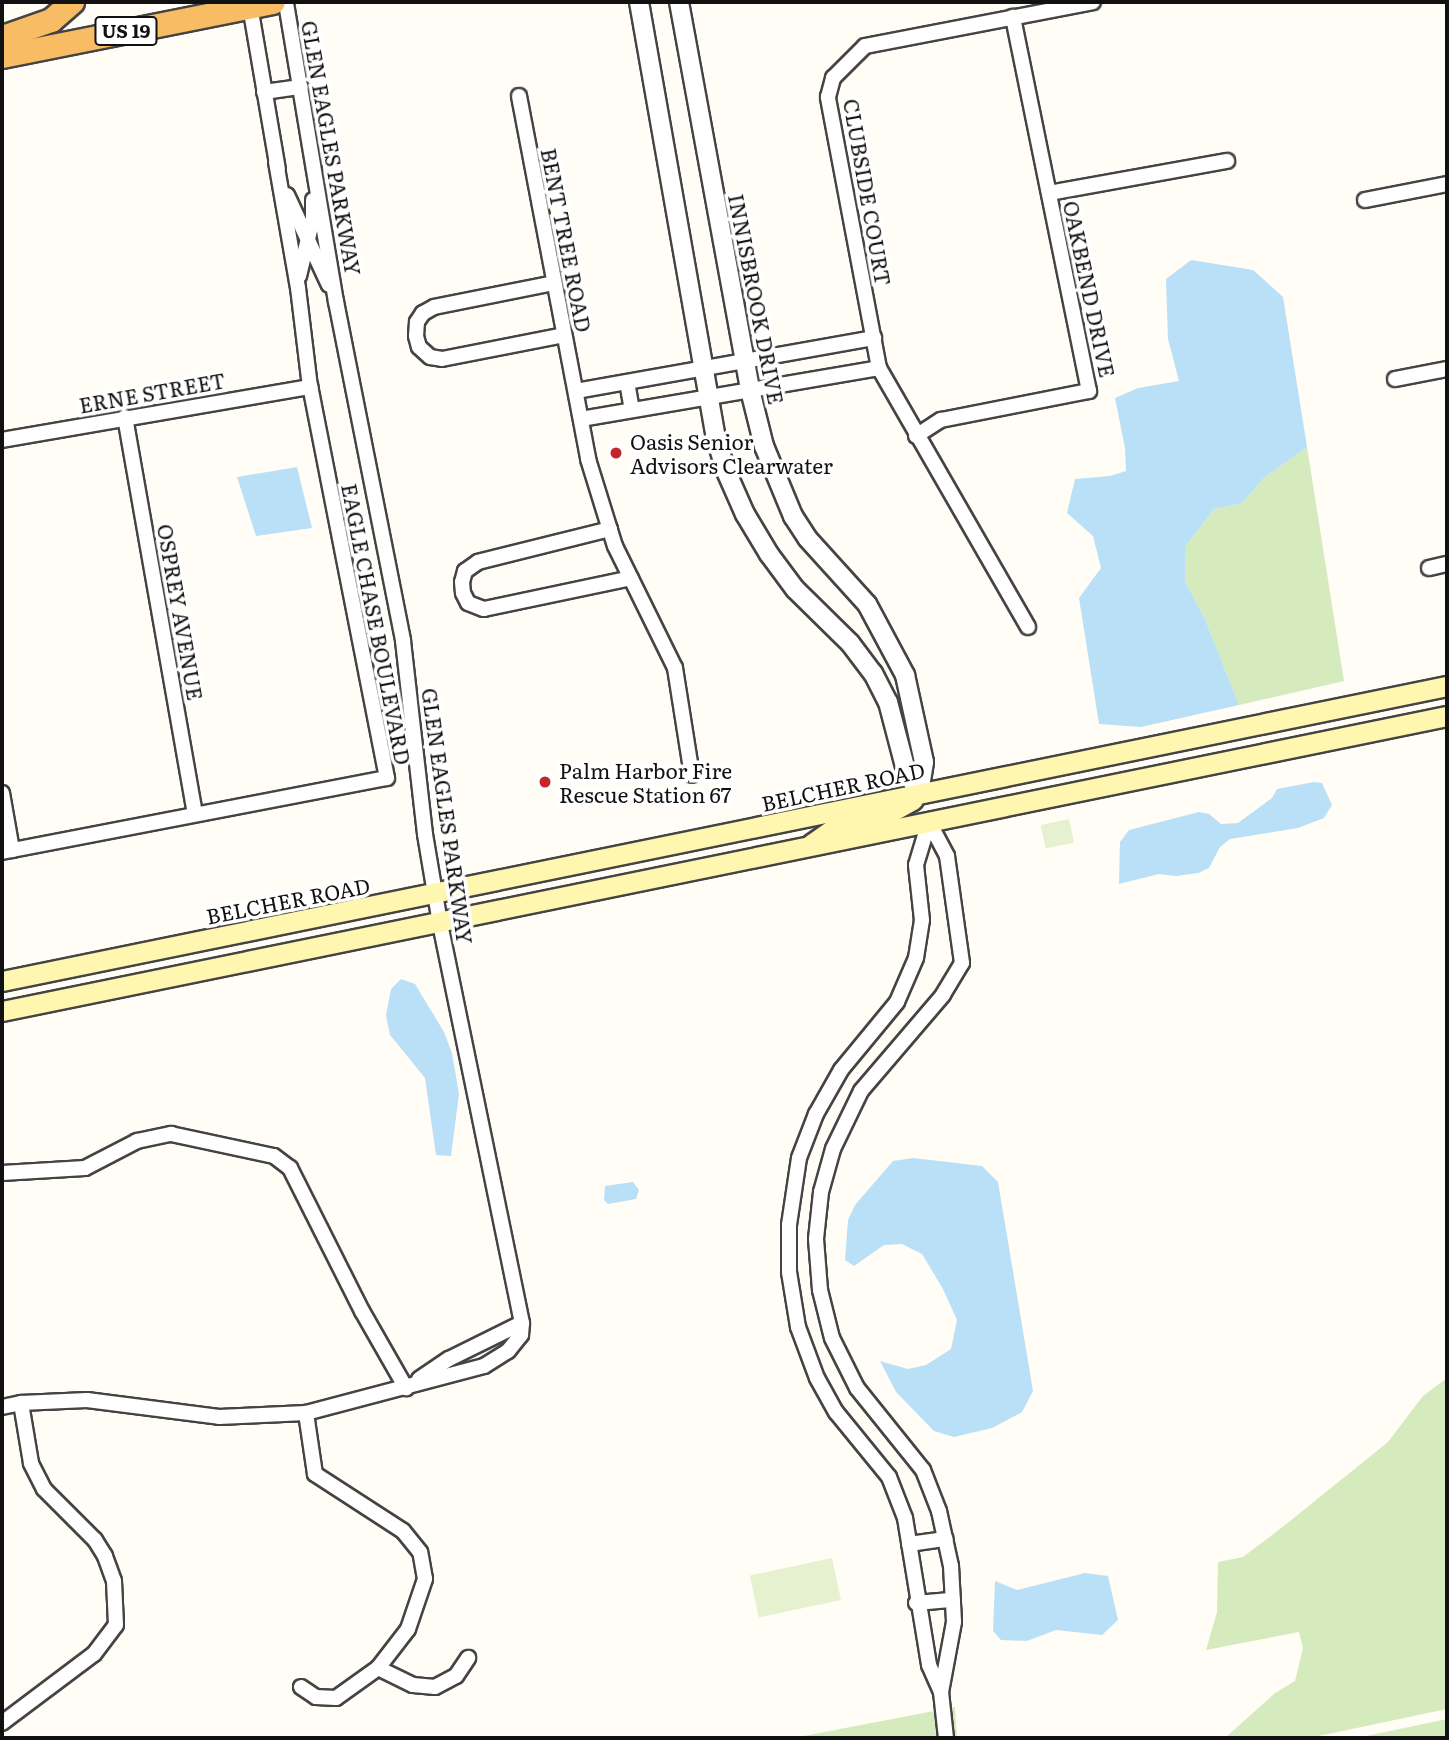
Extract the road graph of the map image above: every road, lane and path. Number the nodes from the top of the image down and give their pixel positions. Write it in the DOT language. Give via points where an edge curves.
graph roads {
  1 [pos="72,2"];
  2 [pos="272,2"];
  3 [pos="286,2"];
  4 [pos="639,2"];
  5 [pos="679,2"];
  6 [pos="1093,2"];
  7 [pos="251,4"];
  8 [pos="1013,17"];
  9 [pos="2,37"];
  10 [pos="2,56"];
  11 [pos="301,87"];
  12 [pos="264,92"];
  13 [pos="519,96"];
  14 [pos="313,161"];
  15 [pos="1227,161"];
  16 [pos="276,162"];
  17 [pos="1447,184"];
  18 [pos="1049,193"];
  19 [pos="1365,200"];
  20 [pos="308,240"];
  21 [pos="554,283"];
  22 [pos="298,288"];
  23 [pos="337,302"];
  24 [pos="564,335"];
  25 [pos="874,338"];
  26 [pos="744,361"];
  27 [pos="704,368"];
  28 [pos="879,368"];
  29 [pos="1447,369"];
  30 [pos="1395,379"];
  31 [pos="627,382"];
  32 [pos="310,387"];
  33 [pos="750,390"];
  34 [pos="576,391"];
  35 [pos="709,397"];
  36 [pos="632,410"];
  37 [pos="125,417"];
  38 [pos="581,419"];
  39 [pos="916,436"];
  40 [pos="2,440"];
  41 [pos="610,529"];
  42 [pos="1447,564"];
  43 [pos="1429,568"];
  44 [pos="631,578"];
  45 [pos="1028,627"];
  46 [pos="1447,686"];
  47 [pos="1447,716"];
  48 [pos="1040,770"];
  49 [pos="692,775"];
  50 [pos="2,793"];
  51 [pos="919,794"];
  52 [pos="195,814"];
  53 [pos="929,822"];
  54 [pos="808,847"];
  55 [pos="7,851"];
  56 [pos="435,893"];
  57 [pos="440,923"];
  58 [pos="2,981"];
  59 [pos="2,1011"];
  60 [pos="2,1173"];
  61 [pos="522,1329"];
  62 [pos="406,1388"];
  63 [pos="21,1403"];
  64 [pos="2,1407"];
  65 [pos="306,1413"];
  66 [pos="946,1539"];
  67 [pos="909,1544"];
  68 [pos="953,1600"];
  69 [pos="916,1604"];
  70 [pos="468,1658"];
  71 [pos="379,1668"];
  72 [pos="302,1687"];
  73 [pos="941,1692"];
  74 [pos="2,1723"];
  75 [pos="946,1738"];
  1 -- 9 [label="highway" via="51,20"];
  2 -- 7 [label="highway, US 19"];
  3 -- 11 [label="street, GLEN EAGLES PARKWAY"];
  4 -- 27 [label="street"];
  5 -- 26 [label="street, INNISBROOK DRIVE"];
  6 -- 8 [label="street, CLUBSIDE COURT"];
  7 -- 10 [label="highway, US 19"];
  7 -- 12 [label="street, GLEN EAGLES PARKWAY"];
  8 -- 18 [label="street, OAKBEND DRIVE"];
  8 -- 25 [label="street, CLUBSIDE COURT" via="865,46 832,78 828,97"];
  11 -- 12 [label="street"];
  11 -- 14 [label="street, GLEN EAGLES PARKWAY"];
  12 -- 16 [label="street, GLEN EAGLES PARKWAY"];
  13 -- 21 [label="street, BENT TREE ROAD"];
  14 -- 20 [label="street, EAGLE CHASE BOULEVARD" via="313,218"];
  14 -- 23 [label="street, GLEN EAGLES PARKWAY"];
  15 -- 18 [label="street"];
  16 -- 20 [label="street, GLEN EAGLES PARKWAY"];
  16 -- 22 [label="street, EAGLE CHASE BOULEVARD"];
  17 -- 19 [label="street"];
  18 -- 39 [label="street, OAKBEND DRIVE" via="1089,391 941,420"];
  20 -- 22 [label="street, EAGLE CHASE BOULEVARD"];
  20 -- 23 [label="street, GLEN EAGLES PARKWAY"];
  21 -- 24 [label="street, BENT TREE ROAD"];
  21 -- 24 [label="street" via="434,307 417,322 416,336 430,357 442,359"];
  22 -- 32 [label="street, EAGLE CHASE BOULEVARD"];
  23 -- 56 [label="street, GLEN EAGLES PARKWAY" via="402,640"];
  24 -- 34 [label="street, BENT TREE ROAD"];
  25 -- 26 [label="street"];
  25 -- 28 [label="street, CLUBSIDE COURT"];
  26 -- 27 [label="street"];
  26 -- 33 [label="street, INNISBROOK DRIVE"];
  27 -- 31 [label="street"];
  27 -- 35 [label="street"];
  28 -- 33 [label="street"];
  28 -- 39 [label="street, CLUBSIDE COURT"];
  29 -- 30 [label="street"];
  31 -- 34 [label="street"];
  31 -- 36 [label="street"];
  32 -- 37 [label="street, ERNE STREET"];
  32 -- 52 [label="street, EAGLE CHASE BOULEVARD" via="387,778"];
  33 -- 35 [label="street"];
  33 -- 51 [label="street, INNISBROOK DRIVE" via="764,446 793,516 867,604 905,675 924,762"];
  34 -- 38 [label="street, BENT TREE ROAD"];
  35 -- 36 [label="street"];
  35 -- 51 [label="street" via="726,471 745,514 795,589 850,643 873,673 888,702 905,766"];
  36 -- 38 [label="street"];
  37 -- 40 [label="street, ERNE STREET"];
  37 -- 52 [label="street, OSPREY AVENUE"];
  38 -- 41 [label="street, BENT TREE ROAD"];
  39 -- 45 [label="street, CLUBSIDE COURT"];
  41 -- 44 [label="street, BENT TREE ROAD"];
  41 -- 44 [label="street" via="478,562 465,571 463,593 468,603 484,609"];
  42 -- 43 [label="street"];
  44 -- 49 [label="street, BENT TREE ROAD" via="675,668"];
  46 -- 48 [label="main road, BELCHER ROAD"];
  47 -- 53 [label="main road"];
  48 -- 51 [label="main road, BELCHER ROAD"];
  48 -- 53 [label="main road" via="1013,785 951,797"];
  50 -- 55 [label="street"];
  51 -- 54 [label="main road" via="884,816 834,828"];
  51 -- 56 [label="main road, BELCHER ROAD"];
  52 -- 55 [label="street"];
  53 -- 54 [label="main road"];
  53 -- 66 [label="street" via="947,856 962,963 943,995 861,1091 833,1149 821,1192 816,1239 820,1290 832,1338 857,1388 923,1470"];
  53 -- 67 [label="street" via="916,865 922,920 916,958 897,1002 841,1070 816,1114 799,1158 789,1225 789,1272 802,1340 836,1412 889,1477 905,1518"];
  54 -- 57 [label="main road"];
  56 -- 57 [label="street, GLEN EAGLES PARKWAY"];
  56 -- 58 [label="main road, BELCHER ROAD"];
  57 -- 59 [label="main road"];
  57 -- 61 [label="street, GLEN EAGLES PARKWAY"];
  60 -- 62 [label="street" via="85,1168 137,1141 171,1135 274,1156 290,1168"];
  61 -- 62 [label="street" via="449,1359"];
  61 -- 62 [label="street" via="508,1351 484,1366"];
  62 -- 65 [label="street"];
  63 -- 64 [label="street"];
  63 -- 65 [label="street" via="87,1400 219,1417"];
  63 -- 74 [label="street" via="32,1463 44,1489 105,1556 114,1581 116,1625 94,1654"];
  65 -- 71 [label="street" via="315,1474 403,1531 417,1546 425,1566 423,1591 408,1629"];
  66 -- 67 [label="street"];
  66 -- 68 [label="street"];
  67 -- 69 [label="street"];
  68 -- 69 [label="street"];
  68 -- 73 [label="street" via="954,1622"];
  69 -- 73 [label="street" via="929,1665"];
  70 -- 71 [label="street" via="456,1675 435,1687 414,1685"];
  71 -- 72 [label="street" via="336,1698 316,1697"];
  73 -- 75 [label="street"];
}
